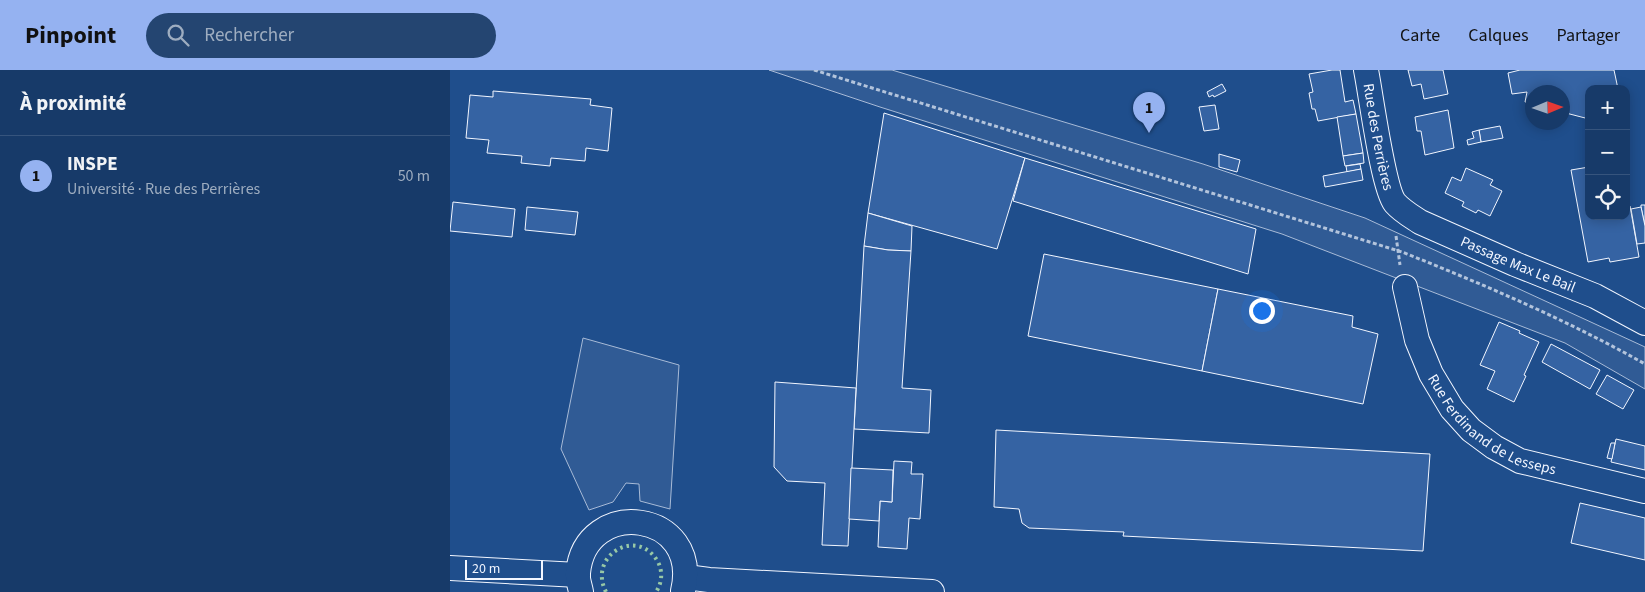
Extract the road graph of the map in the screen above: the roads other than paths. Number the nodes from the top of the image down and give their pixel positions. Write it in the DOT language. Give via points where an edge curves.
graph roads {
  1 [pos="1366,70"];
  2 [pos="1394,202"];
  3 [pos="1405,287"];
  4 [pos="1645,323"];
  5 [pos="1645,491"];
  6 [pos="450,568"];
  7 [pos="579,583"];
  8 [pos="685,584"];
  9 [pos="932,592"];
  1 -- 2 [label="street, Rue des Perrières" via="1386,181"];
  2 -- 4 [label="street, Passage Max Le Bail" via="1420,222 1595,296"];
  3 -- 5 [label="street, Rue Ferdinand de Lesseps" via="1417,340 1431,374 1452,409 1471,430 1494,448 1520,461"];
  6 -- 7 [label="street"];
  7 -- 8 [label="street" via="582,554 594,536 611,525 632,522 653,525 672,538 684,558"];
  8 -- 9 [label="street" via="709,580"];
}
